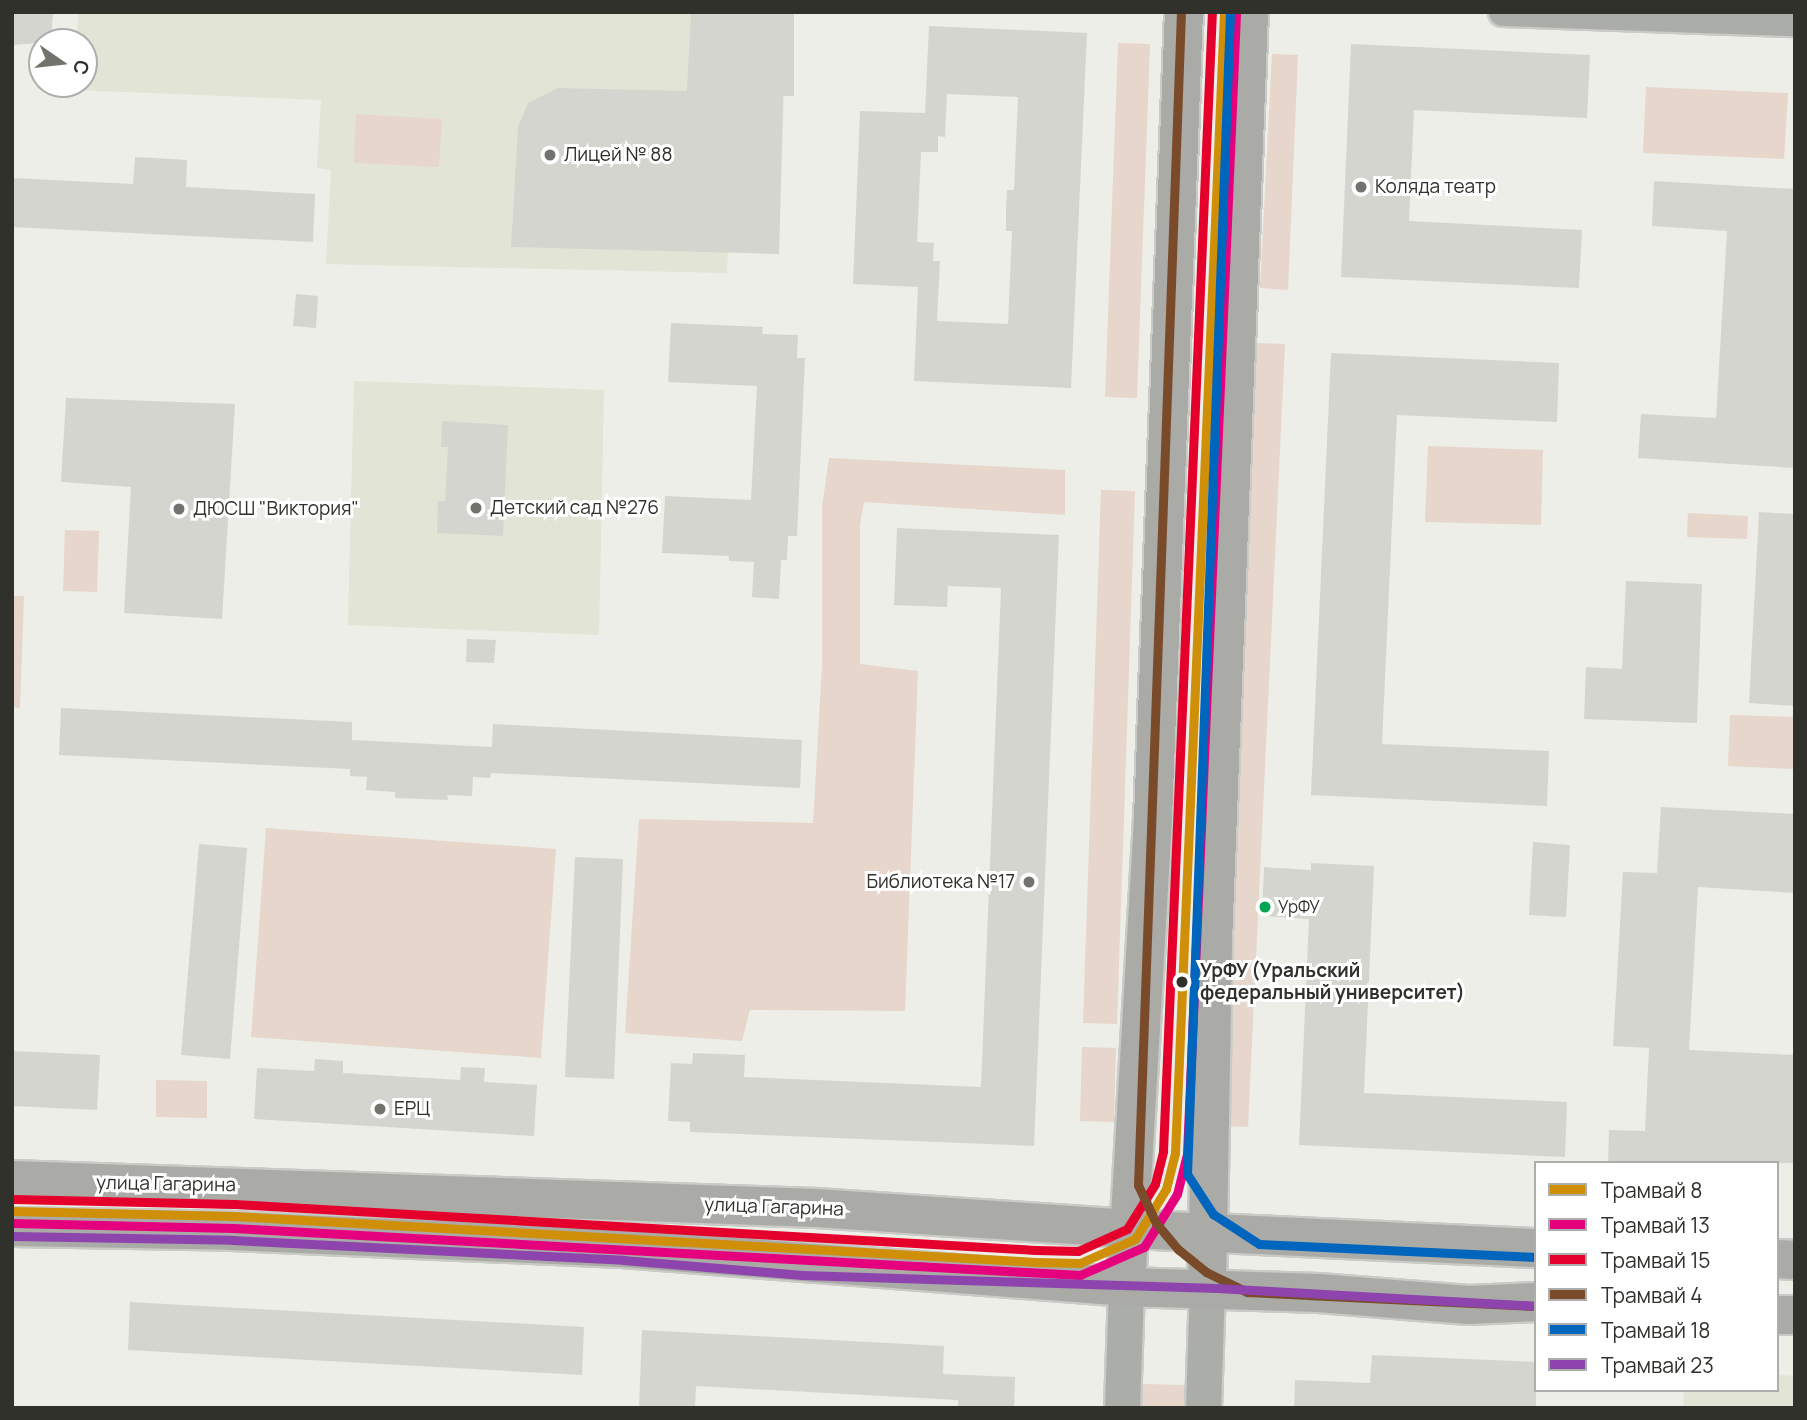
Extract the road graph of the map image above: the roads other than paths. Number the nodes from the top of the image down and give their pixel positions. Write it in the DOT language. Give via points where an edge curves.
graph roads {
  1 [pos="1184,12"];
  2 [pos="1249,12"];
  3 [pos="1503,12"];
  4 [pos="1795,22"];
  5 [pos="12,1180"];
  6 [pos="12,1227"];
  7 [pos="1130,1229"];
  8 [pos="1207,1231"];
  9 [pos="1534,1248"];
  10 [pos="1126,1287"];
  11 [pos="1207,1290"];
  12 [pos="1534,1303"];
  13 [pos="1122,1408"];
  14 [pos="1203,1408"];
  1 -- 7 [label="main road" via="1153,818"];
  2 -- 8 [label="main road" via="1213,929"];
  3 -- 4 [label="street"];
  5 -- 7 [label="main road, улица Гагарина" via="816,1208"];
  6 -- 10 [label="main road" via="232,1231 622,1248"];
  7 -- 8 [label="main road, улица Гагарина"];
  7 -- 10 [label="main road"];
  8 -- 9 [label="main road, улица Гагарина"];
  8 -- 11 [label="main road"];
  10 -- 11 [label="main road"];
  10 -- 13 [label="street"];
  11 -- 12 [label="main road" via="1469,1305"];
  11 -- 14 [label="street"];
}
